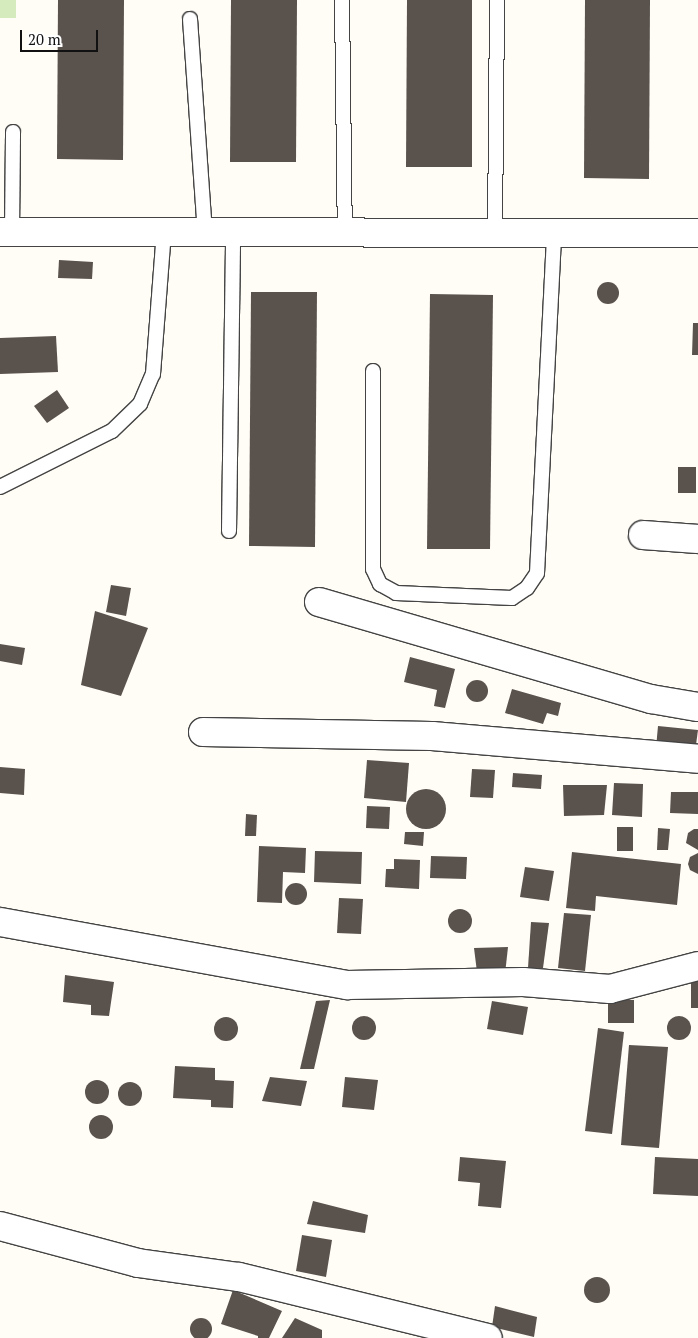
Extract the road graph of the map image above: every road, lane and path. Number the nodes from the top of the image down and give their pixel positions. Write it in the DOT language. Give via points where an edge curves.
graph roads {
  1 [pos="342,0"];
  2 [pos="497,0"];
  3 [pos="190,19"];
  4 [pos="13,132"];
  5 [pos="164,231"];
  6 [pos="6,232"];
  7 [pos="205,232"];
  8 [pos="233,232"];
  9 [pos="345,233"];
  10 [pos="495,233"];
  11 [pos="698,233"];
  12 [pos="554,234"];
  13 [pos="373,371"];
  14 [pos="0,487"];
  15 [pos="229,531"];
  16 [pos="643,535"];
  17 [pos="698,539"];
  18 [pos="320,602"];
  19 [pos="698,707"];
  20 [pos="203,732"];
  21 [pos="698,759"];
  22 [pos="0,922"];
  23 [pos="698,966"];
  24 [pos="0,1226"];
  25 [pos="488,1338"];
  1 -- 9 [label="lane"];
  2 -- 10 [label="lane"];
  3 -- 7 [label="lane"];
  4 -- 6 [label="lane"];
  5 -- 6 [label="street"];
  5 -- 7 [label="street"];
  5 -- 14 [label="lane" via="154,374 140,404 112,431"];
  7 -- 8 [label="street"];
  8 -- 9 [label="street"];
  8 -- 15 [label="lane"];
  9 -- 10 [label="street"];
  10 -- 12 [label="street"];
  11 -- 12 [label="street"];
  12 -- 13 [label="lane" via="537,573 527,588 512,598 396,593 380,584 373,569"];
  16 -- 17 [label="street"];
  18 -- 19 [label="street" via="651,699"];
  20 -- 21 [label="street" via="432,736"];
  22 -- 23 [label="street" via="347,985 523,982 610,989"];
  24 -- 25 [label="street" via="138,1263 239,1277"];
}
